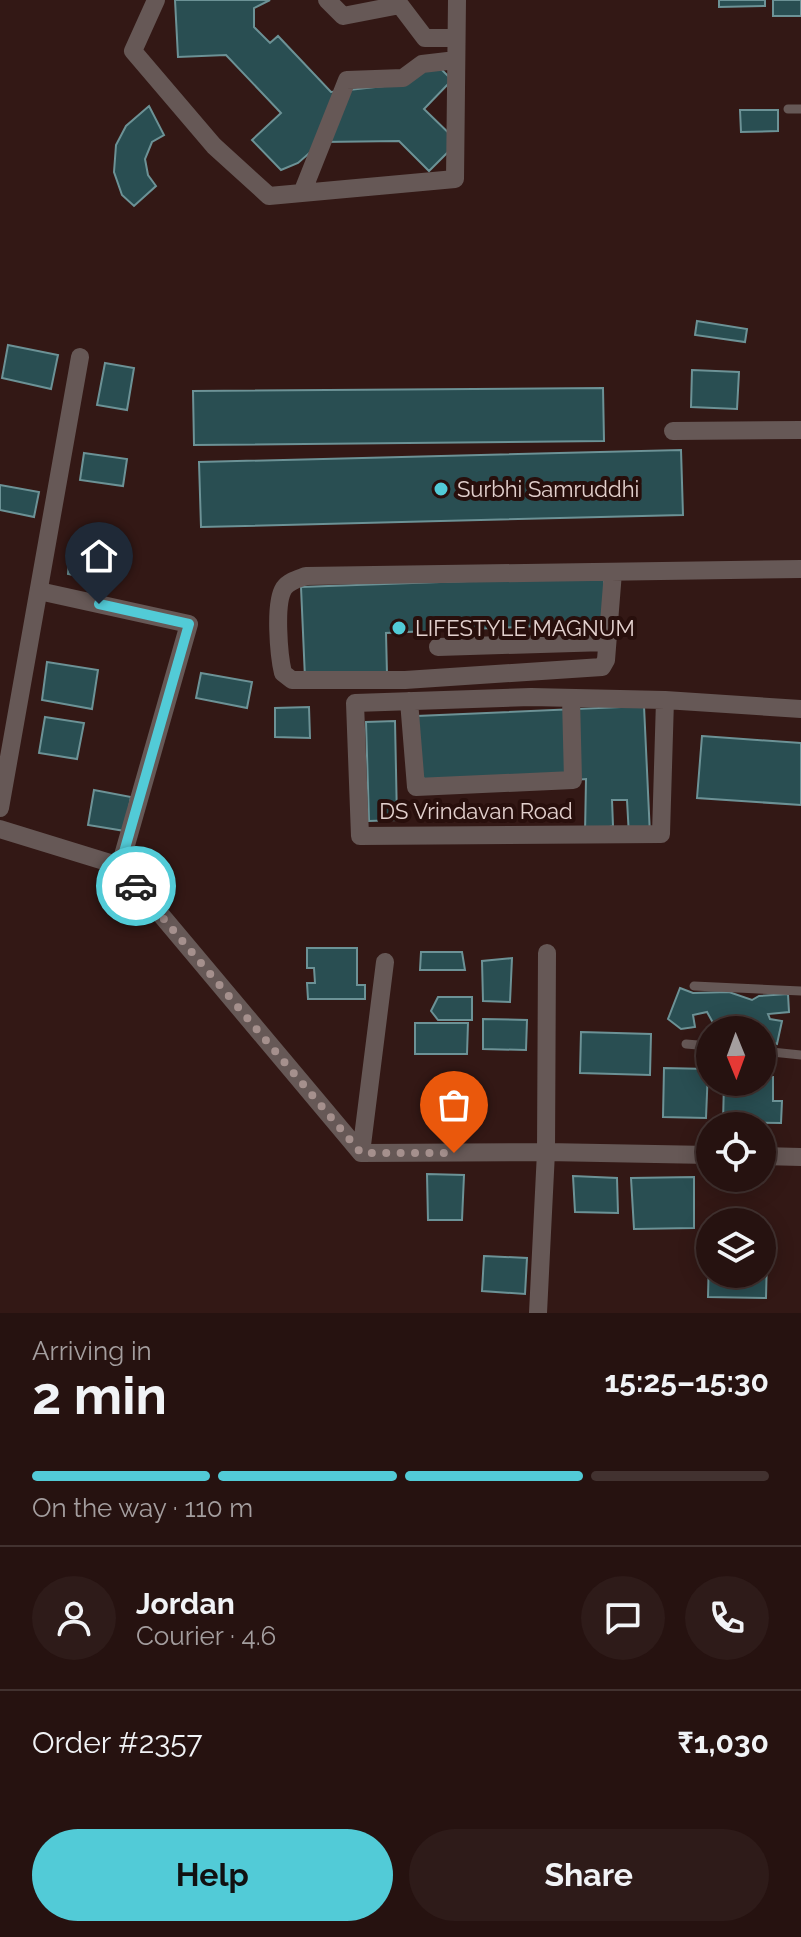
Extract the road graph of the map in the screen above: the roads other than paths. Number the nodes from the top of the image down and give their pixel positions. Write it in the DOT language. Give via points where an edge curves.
graph roads {
  1 [pos="156,0"];
  2 [pos="327,0"];
  3 [pos="457,0"];
  4 [pos="456,38"];
  5 [pos="456,60"];
  6 [pos="788,109"];
  7 [pos="801,109"];
  8 [pos="302,193"];
  9 [pos="80,357"];
  10 [pos="801,430"];
  11 [pos="673,431"];
  12 [pos="801,569"];
  13 [pos="613,572"];
  14 [pos="39,591"];
  15 [pos="607,642"];
  16 [pos="438,647"];
  17 [pos="571,698"];
  18 [pos="665,700"];
  19 [pos="409,701"];
  20 [pos="801,709"];
  21 [pos="0,808"];
  22 [pos="0,829"];
  23 [pos="120,866"];
  24 [pos="547,953"];
  25 [pos="385,962"];
  26 [pos="694,986"];
  27 [pos="801,991"];
  28 [pos="686,1044"];
  29 [pos="696,1045"];
  30 [pos="776,1052"];
  31 [pos="801,1055"];
  32 [pos="546,1152"];
  33 [pos="361,1153"];
  34 [pos="696,1155"];
  35 [pos="776,1156"];
  36 [pos="801,1157"];
  37 [pos="538,1313"];
  1 -- 8 [label="street" via="133,51 214,146 269,196"];
  2 -- 4 [label="street" via="343,16 400,5 425,38"];
  3 -- 4 [label="street"];
  4 -- 5 [label="street"];
  5 -- 8 [label="street" via="422,64 403,78 347,80"];
  5 -- 8 [label="street" via="455,179"];
  6 -- 7 [label="lane"];
  9 -- 14 [label="street"];
  10 -- 11 [label="street"];
  12 -- 13 [label="street"];
  13 -- 15 [label="street"];
  13 -- 15 [label="street" via="306,576 292,580 279,603 281,668 292,680 405,680 596,668 605,664"];
  14 -- 21 [label="street"];
  14 -- 23 [label="street" via="189,624"];
  15 -- 16 [label="street"];
  17 -- 18 [label="street, DS Vrindavan Road"];
  17 -- 19 [label="street, DS Vrindavan Road"];
  17 -- 19 [label="street" via="573,780 416,787"];
  18 -- 19 [label="street, DS Vrindavan Road" via="661,834 360,836 355,703"];
  18 -- 20 [label="street, DS Vrindavan Road"];
  22 -- 23 [label="street"];
  23 -- 33 [label="street"];
  24 -- 32 [label="street"];
  25 -- 33 [label="street"];
  26 -- 27 [label="lane"];
  28 -- 29 [label="lane"];
  30 -- 31 [label="lane"];
  32 -- 33 [label="street"];
  32 -- 34 [label="street"];
  32 -- 37 [label="street"];
  35 -- 36 [label="street"];
}
